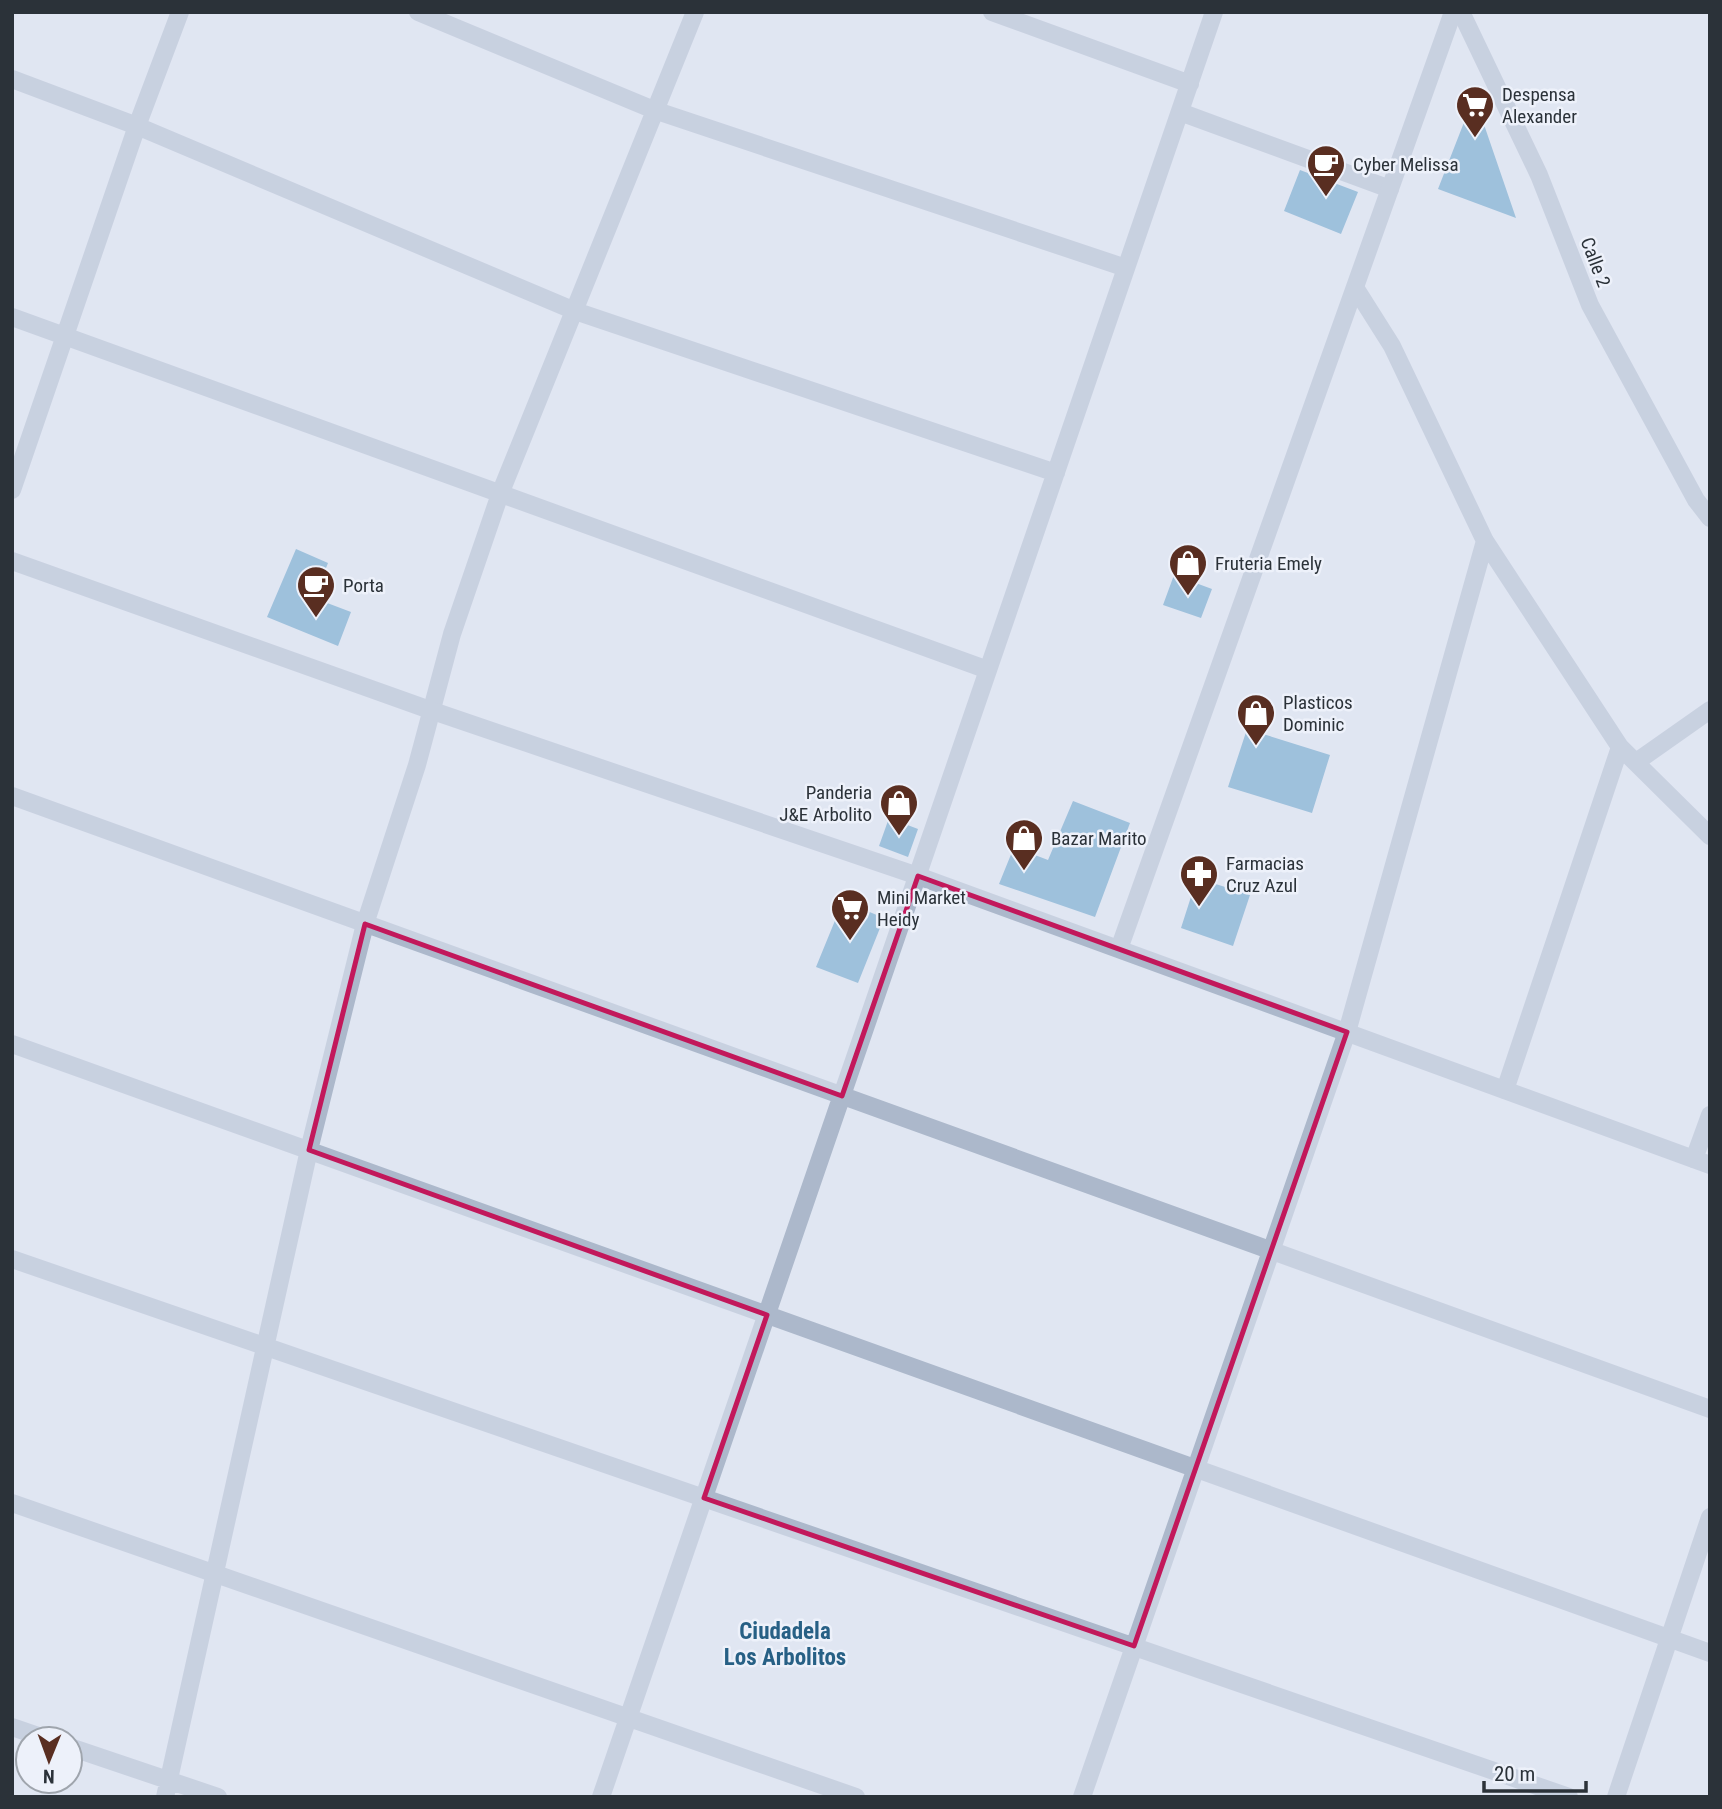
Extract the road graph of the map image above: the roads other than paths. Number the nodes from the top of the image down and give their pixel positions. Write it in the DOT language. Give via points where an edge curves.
graph roads {
  1 [pos="180,12"];
  2 [pos="418,12"];
  3 [pos="695,12"];
  4 [pos="992,12"];
  5 [pos="1214,12"];
  6 [pos="1453,12"];
  7 [pos="1461,12"];
  8 [pos="12,79"];
  9 [pos="1190,84"];
  10 [pos="654,110"];
  11 [pos="1180,112"];
  12 [pos="137,126"];
  13 [pos="1390,188"];
  14 [pos="1126,268"];
  15 [pos="1356,289"];
  16 [pos="575,311"];
  17 [pos="12,317"];
  18 [pos="65,337"];
  19 [pos="1056,473"];
  20 [pos="12,490"];
  21 [pos="500,494"];
  22 [pos="1703,496"];
  23 [pos="1710,518"];
  24 [pos="1485,541"];
  25 [pos="12,561"];
  26 [pos="988,670"];
  27 [pos="1710,709"];
  28 [pos="430,710"];
  29 [pos="1620,747"];
  30 [pos="1636,762"];
  31 [pos="12,796"];
  32 [pos="1710,836"];
  33 [pos="918,876"];
  34 [pos="365,924"];
  35 [pos="1119,949"];
  36 [pos="1347,1032"];
  37 [pos="12,1044"];
  38 [pos="1505,1090"];
  39 [pos="842,1096"];
  40 [pos="1710,1115"];
  41 [pos="309,1150"];
  42 [pos="1702,1162"];
  43 [pos="1271,1250"];
  44 [pos="12,1259"];
  45 [pos="767,1315"];
  46 [pos="266,1346"];
  47 [pos="1710,1409"];
  48 [pos="1196,1469"];
  49 [pos="704,1498"];
  50 [pos="12,1503"];
  51 [pos="1710,1517"];
  52 [pos="215,1574"];
  53 [pos="1669,1639"];
  54 [pos="1134,1646"];
  55 [pos="1710,1653"];
  56 [pos="629,1717"];
  57 [pos="84,1753"];
  58 [pos="168,1789"];
  59 [pos="218,1797"];
  60 [pos="601,1797"];
  61 [pos="856,1797"];
  62 [pos="1082,1797"];
  63 [pos="1569,1797"];
  64 [pos="1616,1797"];
  1 -- 12 [label="street"];
  2 -- 10 [label="street"];
  3 -- 10 [label="street"];
  4 -- 9 [label="street"];
  5 -- 9 [label="street"];
  6 -- 13 [label="street"];
  7 -- 22 [label="street, Calle 2" via="1539,175 1590,305"];
  8 -- 12 [label="street"];
  9 -- 11 [label="street"];
  10 -- 14 [label="street"];
  10 -- 16 [label="street"];
  11 -- 13 [label="street"];
  11 -- 14 [label="street"];
  12 -- 16 [label="street"];
  12 -- 18 [label="street"];
  13 -- 15 [label="street"];
  14 -- 19 [label="street"];
  15 -- 24 [label="street" via="1392,346"];
  15 -- 35 [label="street"];
  16 -- 19 [label="street"];
  16 -- 21 [label="street"];
  17 -- 18 [label="street"];
  18 -- 20 [label="street"];
  18 -- 21 [label="street"];
  19 -- 26 [label="street"];
  21 -- 26 [label="street"];
  21 -- 28 [label="street"];
  22 -- 23 [label="street, Calle 2"];
  24 -- 29 [label="street"];
  24 -- 36 [label="street"];
  25 -- 28 [label="street"];
  26 -- 33 [label="street"];
  27 -- 30 [label="street"];
  28 -- 33 [label="street"];
  28 -- 34 [label="street" via="417,765"];
  29 -- 30 [label="street"];
  29 -- 38 [label="street"];
  30 -- 32 [label="street"];
  31 -- 34 [label="street"];
  33 -- 35 [label="street"];
  33 -- 39 [label="street"];
  34 -- 39 [label="street"];
  34 -- 41 [label="street"];
  35 -- 36 [label="street"];
  36 -- 38 [label="street"];
  36 -- 43 [label="street"];
  37 -- 41 [label="street"];
  38 -- 42 [label="street"];
  39 -- 43 [label="street"];
  39 -- 45 [label="street"];
  40 -- 42 [label="street"];
  41 -- 45 [label="street"];
  41 -- 46 [label="street"];
  43 -- 47 [label="street"];
  43 -- 48 [label="street"];
  44 -- 46 [label="street"];
  45 -- 48 [label="street"];
  45 -- 49 [label="street"];
  46 -- 49 [label="street"];
  46 -- 52 [label="street"];
  48 -- 53 [label="street"];
  48 -- 54 [label="street"];
  49 -- 54 [label="street"];
  49 -- 56 [label="street"];
  50 -- 52 [label="street"];
  51 -- 53 [label="street"];
  52 -- 56 [label="street"];
  52 -- 58 [label="street"];
  53 -- 55 [label="street"];
  53 -- 64 [label="street"];
  54 -- 62 [label="street"];
  54 -- 63 [label="street"];
  56 -- 60 [label="street"];
  56 -- 61 [label="street"];
  57 -- 58 [label="street"];
  58 -- 59 [label="street"];
}
